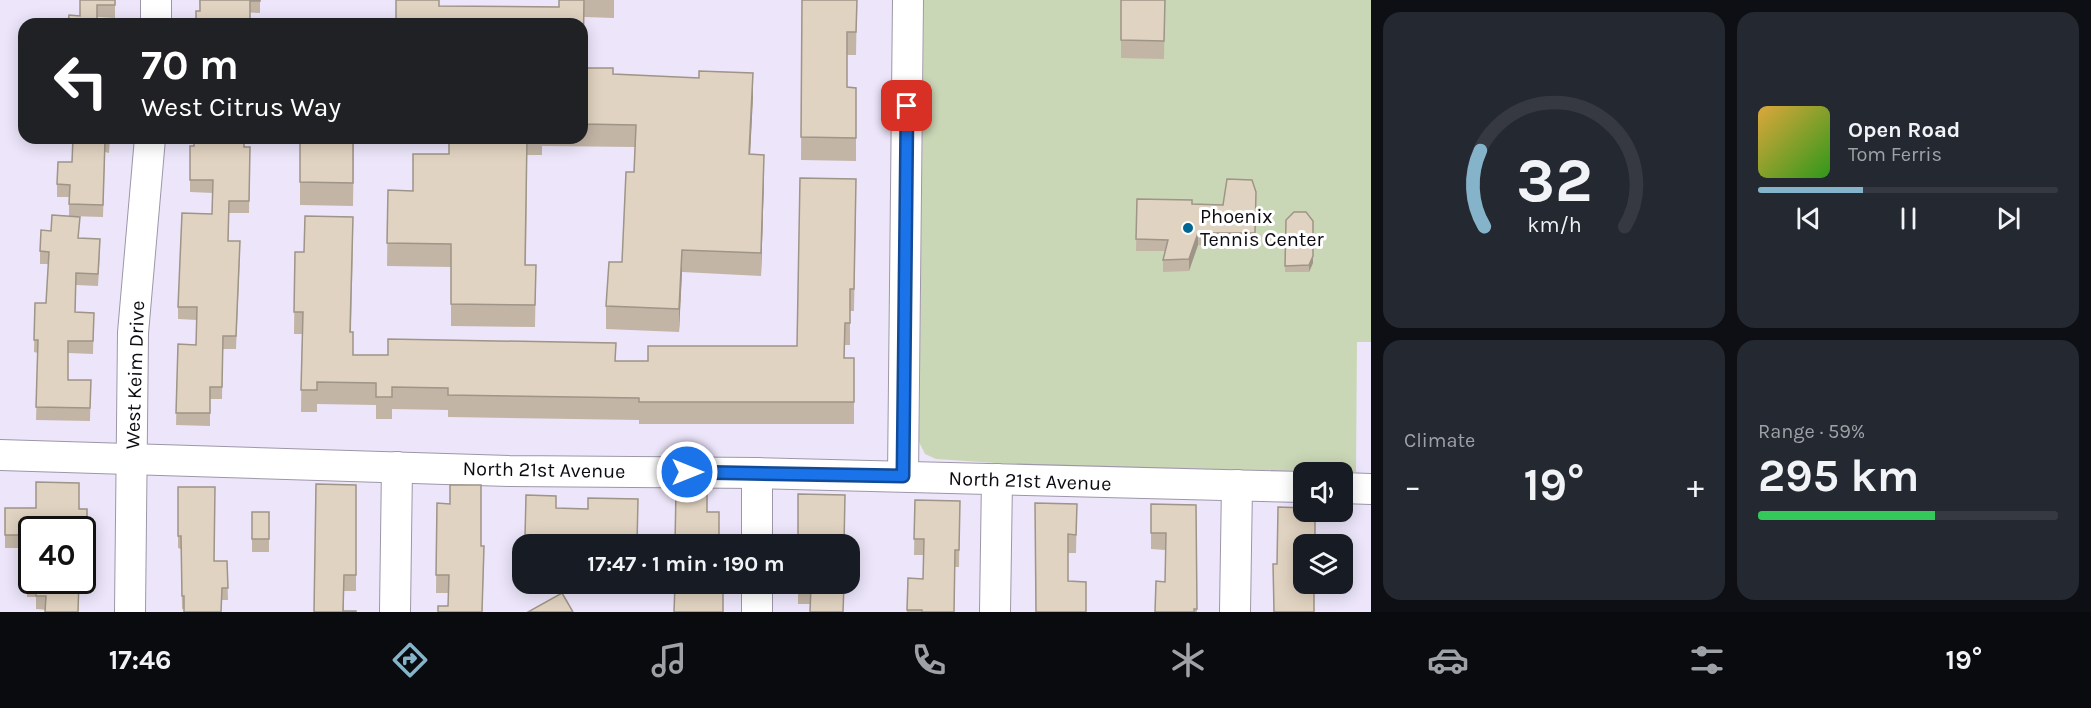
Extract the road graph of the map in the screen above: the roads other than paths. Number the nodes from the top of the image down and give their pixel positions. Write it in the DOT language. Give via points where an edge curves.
graph roads {
  1 [pos="156,0"];
  2 [pos="908,0"];
  3 [pos="156,18"];
  4 [pos="149,144"];
  5 [pos="0,455"];
  6 [pos="132,459"];
  7 [pos="397,467"];
  8 [pos="757,473"];
  9 [pos="903,476"];
  10 [pos="997,479"];
  11 [pos="1237,485"];
  12 [pos="1293,487"];
  13 [pos="1353,488"];
  14 [pos="1371,489"];
  15 [pos="757,534"];
  16 [pos="757,594"];
  17 [pos="130,612"];
  18 [pos="394,612"];
  19 [pos="757,612"];
  20 [pos="995,612"];
  21 [pos="1235,612"];
  1 -- 3 [label="street"];
  2 -- 9 [label="street"];
  4 -- 6 [label="street, West Keim Drive" via="133,333"];
  5 -- 6 [label="street, North 21st Avenue"];
  6 -- 7 [label="street, North 21st Avenue"];
  6 -- 17 [label="street, West Keim Drive"];
  7 -- 8 [label="street, North 21st Avenue"];
  7 -- 18 [label="street"];
  8 -- 9 [label="street, North 21st Avenue"];
  8 -- 15 [label="street"];
  9 -- 10 [label="street, North 21st Avenue"];
  10 -- 11 [label="street, North 21st Avenue"];
  10 -- 20 [label="street"];
  11 -- 12 [label="street, North 21st Avenue"];
  11 -- 21 [label="street"];
  13 -- 14 [label="street"];
  16 -- 19 [label="street"];
}
